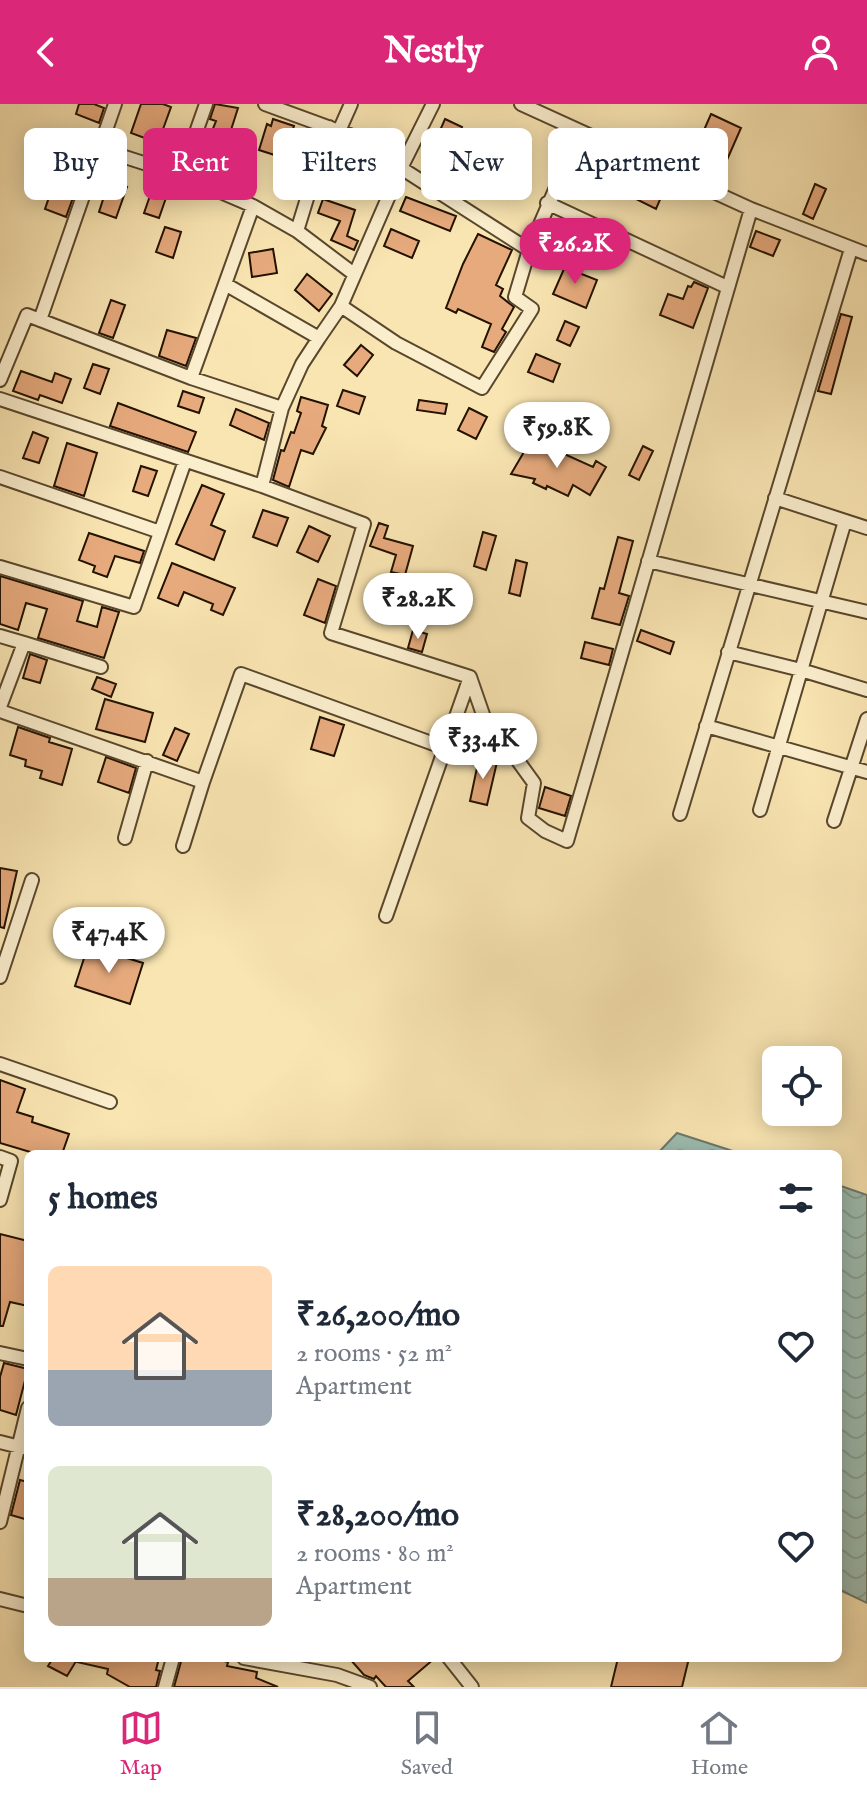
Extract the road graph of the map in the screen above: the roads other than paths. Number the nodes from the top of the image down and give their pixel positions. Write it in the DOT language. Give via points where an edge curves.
graph roads {
  1 [pos="115,104"];
  2 [pos="206,104"];
  3 [pos="266,104"];
  4 [pos="351,104"];
  5 [pos="433,104"];
  6 [pos="521,104"];
  7 [pos="107,128"];
  8 [pos="198,128"];
  9 [pos="331,128"];
  10 [pos="335,128"];
  11 [pos="572,128"];
  12 [pos="405,160"];
  13 [pos="405,163"];
  14 [pos="728,199"];
  15 [pos="82,200"];
  16 [pos="239,200"];
  17 [pos="308,200"];
  18 [pos="387,200"];
  19 [pos="548,200"];
  20 [pos="547,203"];
  21 [pos="253,206"];
  22 [pos="751,209"];
  23 [pos="297,231"];
  24 [pos="851,249"];
  25 [pos="529,250"];
  26 [pos="867,254"];
  27 [pos="354,274"];
  28 [pos="225,284"];
  29 [pos="727,287"];
  30 [pos="341,306"];
  31 [pos="40,320"];
  32 [pos="319,338"];
  33 [pos="191,378"];
  34 [pos="0,380"];
  35 [pos="0,399"];
  36 [pos="282,408"];
  37 [pos="185,461"];
  38 [pos="0,477"];
  39 [pos="262,486"];
  40 [pos="775,498"];
  41 [pos="845,521"];
  42 [pos="867,528"];
  43 [pos="160,532"];
  44 [pos="648,561"];
  45 [pos="0,567"];
  46 [pos="748,583"];
  47 [pos="821,599"];
  48 [pos="867,612"];
  49 [pos="0,636"];
  50 [pos="24,643"];
  51 [pos="728,652"];
  52 [pos="101,667"];
  53 [pos="801,670"];
  54 [pos="470,677"];
  55 [pos="867,690"];
  56 [pos="0,709"];
  57 [pos="867,719"];
  58 [pos="706,726"];
  59 [pos="778,746"];
  60 [pos="445,748"];
  61 [pos="147,761"];
  62 [pos="852,768"];
  63 [pos="867,772"];
  64 [pos="203,782"];
  65 [pos="760,810"];
  66 [pos="680,814"];
  67 [pos="834,821"];
  68 [pos="125,838"];
  69 [pos="183,846"];
  70 [pos="32,880"];
  71 [pos="386,916"];
  72 [pos="2,961"];
  73 [pos="0,977"];
  74 [pos="0,1064"];
  75 [pos="110,1102"];
  76 [pos="0,1157"];
  77 [pos="0,1200"];
  78 [pos="0,1353"];
  79 [pos="24,1358"];
  80 [pos="0,1442"];
  81 [pos="23,1448"];
  82 [pos="0,1522"];
  83 [pos="0,1599"];
  84 [pos="24,1605"];
  85 [pos="172,1662"];
  86 [pos="266,1662"];
  87 [pos="452,1662"];
  88 [pos="165,1687"];
  89 [pos="370,1687"];
  90 [pos="472,1687"];
  1 -- 7 [label="street"];
  2 -- 8 [label="street"];
  3 -- 9 [label="street"];
  4 -- 10 [label="street"];
  5 -- 12 [label="street"];
  6 -- 11 [label="street"];
  13 -- 25 [label="street"];
  14 -- 22 [label="street"];
  15 -- 31 [label="street"];
  16 -- 21 [label="street"];
  17 -- 23 [label="street"];
  18 -- 27 [label="street"];
  19 -- 20 [label="street"];
  20 -- 25 [label="street"];
  20 -- 29 [label="street"];
  21 -- 23 [label="street"];
  21 -- 28 [label="street"];
  22 -- 24 [label="street"];
  22 -- 29 [label="street"];
  23 -- 27 [label="street"];
  24 -- 26 [label="street"];
  24 -- 40 [label="street"];
  25 -- 30 [label="street" via="515,297 532,309 482,388 396,343"];
  27 -- 30 [label="street"];
  28 -- 32 [label="street"];
  28 -- 33 [label="street"];
  29 -- 44 [label="street"];
  30 -- 32 [label="street"];
  31 -- 33 [label="street"];
  31 -- 34 [label="street" via="27,315"];
  32 -- 36 [label="street"];
  33 -- 36 [label="street"];
  35 -- 37 [label="street"];
  36 -- 39 [label="street"];
  37 -- 39 [label="street"];
  37 -- 43 [label="street"];
  38 -- 43 [label="street"];
  39 -- 54 [label="street" via="364,524 331,633"];
  40 -- 41 [label="street"];
  40 -- 46 [label="street"];
  41 -- 42 [label="street"];
  41 -- 47 [label="street"];
  43 -- 45 [label="street" via="134,607"];
  44 -- 46 [label="street"];
  44 -- 54 [label="street" via="567,841 528,818 534,783 488,729"];
  46 -- 47 [label="street"];
  46 -- 51 [label="street"];
  47 -- 48 [label="street"];
  47 -- 53 [label="street"];
  49 -- 50 [label="street"];
  50 -- 52 [label="street"];
  50 -- 56 [label="street"];
  51 -- 53 [label="street"];
  51 -- 58 [label="street"];
  53 -- 55 [label="street"];
  53 -- 59 [label="street"];
  54 -- 60 [label="street"];
  56 -- 61 [label="street"];
  57 -- 62 [label="street"];
  58 -- 59 [label="street"];
  58 -- 66 [label="street"];
  59 -- 62 [label="street"];
  59 -- 65 [label="street"];
  60 -- 64 [label="street" via="241,674"];
  60 -- 71 [label="street"];
  61 -- 64 [label="street"];
  61 -- 68 [label="street"];
  62 -- 63 [label="street"];
  62 -- 67 [label="street"];
  64 -- 69 [label="street"];
  70 -- 72 [label="street"];
  72 -- 73 [label="street"];
  74 -- 75 [label="street"];
  76 -- 77 [label="street" via="11,1161"];
  78 -- 79 [label="street"];
  80 -- 81 [label="street"];
  81 -- 82 [label="street"];
  83 -- 84 [label="street"];
  85 -- 88 [label="street"];
  86 -- 89 [label="street"];
  87 -- 90 [label="street"];
}
